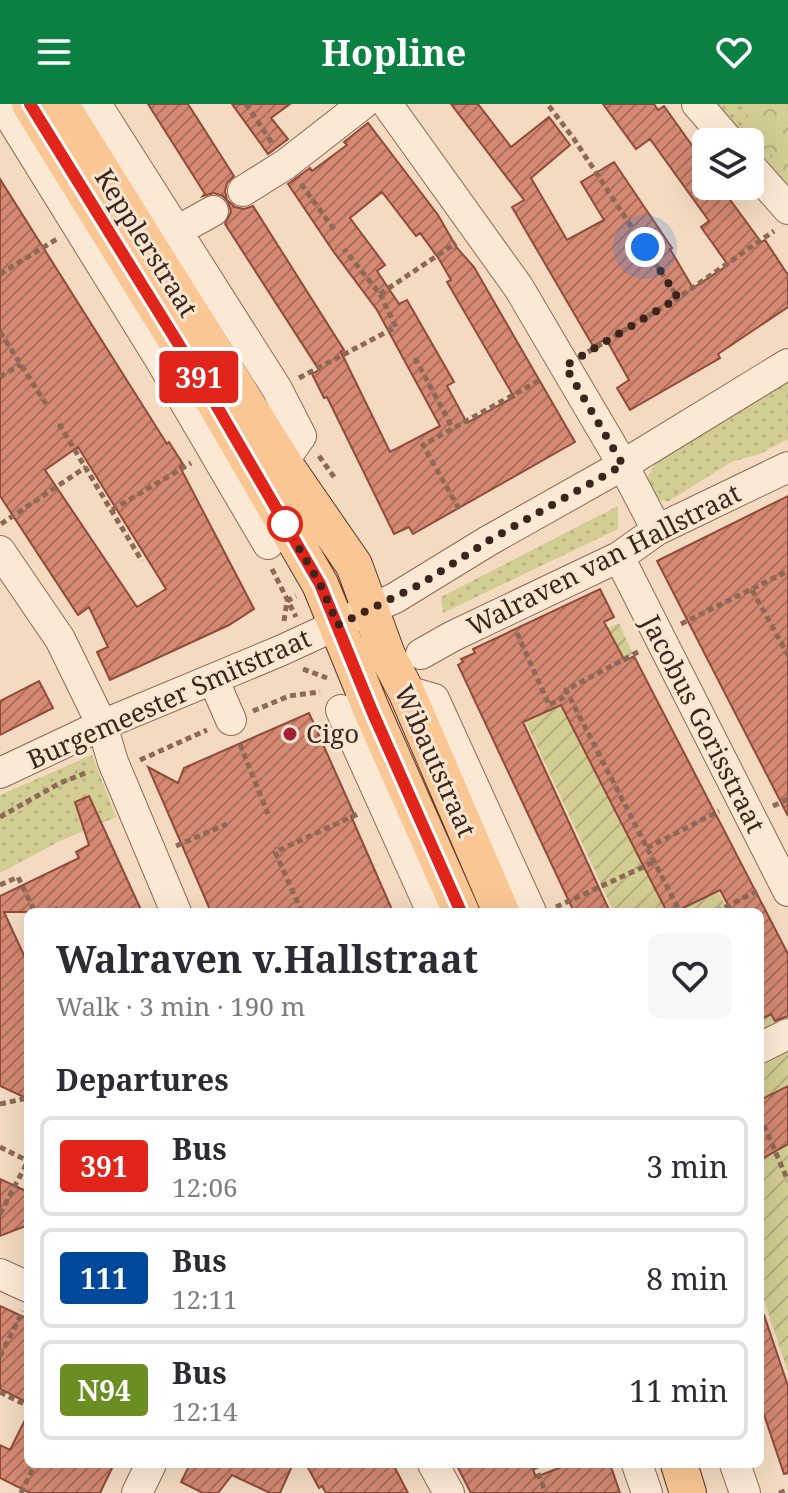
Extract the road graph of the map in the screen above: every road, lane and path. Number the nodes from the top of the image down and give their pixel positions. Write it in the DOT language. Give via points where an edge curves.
graph roads {
  1 [pos="2,104"];
  2 [pos="30,104"];
  3 [pos="60,104"];
  4 [pos="96,104"];
  5 [pos="246,104"];
  6 [pos="363,104"];
  7 [pos="387,104"];
  8 [pos="697,104"];
  9 [pos="549,106"];
  10 [pos="718,128"];
  11 [pos="286,164"];
  12 [pos="764,190"];
  13 [pos="243,191"];
  14 [pos="213,211"];
  15 [pos="782,220"];
  16 [pos="77,228"];
  17 [pos="477,229"];
  18 [pos="177,231"];
  19 [pos="336,232"];
  20 [pos="344,249"];
  21 [pos="0,274"];
  22 [pos="380,294"];
  23 [pos="678,298"];
  24 [pos="0,332"];
  25 [pos="415,358"];
  26 [pos="21,364"];
  27 [pos="788,364"];
  28 [pos="565,366"];
  29 [pos="164,367"];
  30 [pos="0,377"];
  31 [pos="200,379"];
  32 [pos="277,389"];
  33 [pos="46,404"];
  34 [pos="59,424"];
  35 [pos="453,429"];
  36 [pos="214,449"];
  37 [pos="283,462"];
  38 [pos="623,465"];
  39 [pos="86,467"];
  40 [pos="788,467"];
  41 [pos="459,509"];
  42 [pos="112,510"];
  43 [pos="0,524"];
  44 [pos="657,530"];
  45 [pos="268,544"];
  46 [pos="0,551"];
  47 [pos="619,557"];
  48 [pos="142,561"];
  49 [pos="788,571"];
  50 [pos="752,590"];
  51 [pos="371,609"];
  52 [pos="507,611"];
  53 [pos="338,625"];
  54 [pos="659,638"];
  55 [pos="421,654"];
  56 [pos="788,655"];
  57 [pos="213,679"];
  58 [pos="568,695"];
  59 [pos="231,720"];
  60 [pos="356,720"];
  61 [pos="102,725"];
  62 [pos="113,762"];
  63 [pos="0,773"];
  64 [pos="742,800"];
  65 [pos="383,802"];
  66 [pos="268,814"];
  67 [pos="0,817"];
  68 [pos="227,824"];
  69 [pos="647,848"];
  70 [pos="153,856"];
  71 [pos="654,862"];
  72 [pos="0,885"];
  73 [pos="785,885"];
  74 [pos="519,905"];
  75 [pos="33,908"];
  76 [pos="174,908"];
  77 [pos="300,908"];
  78 [pos="430,908"];
  79 [pos="459,908"];
  80 [pos="678,908"];
  81 [pos="726,908"];
  82 [pos="788,1034"];
  83 [pos="764,1046"];
  84 [pos="24,1099"];
  85 [pos="0,1104"];
  86 [pos="764,1125"];
  87 [pos="0,1147"];
  88 [pos="24,1159"];
  89 [pos="24,1169"];
  90 [pos="788,1181"];
  91 [pos="0,1214"];
  92 [pos="0,1274"];
  93 [pos="24,1285"];
  94 [pos="24,1309"];
  95 [pos="0,1356"];
  96 [pos="0,1392"];
  97 [pos="24,1404"];
  98 [pos="33,1468"];
  99 [pos="149,1468"];
  100 [pos="435,1468"];
  101 [pos="536,1468"];
  102 [pos="638,1468"];
  103 [pos="680,1468"];
  104 [pos="736,1468"];
  105 [pos="788,1490"];
  106 [pos="21,1493"];
  107 [pos="137,1493"];
  108 [pos="449,1493"];
  109 [pos="546,1493"];
  110 [pos="647,1493"];
  111 [pos="688,1493"];
  112 [pos="745,1493"];
  113 [pos="779,1493"];
  1 -- 16 [label="street, Kepplerstraat"];
  2 -- 31 [label="main road, Kepplerstraat"];
  3 -- 37 [label="main road, Kepplerstraat"];
  4 -- 18 [label="street, Kepplerstraat"];
  5 -- 11 [label="path"];
  6 -- 11 [label="street"];
  7 -- 17 [label="street"];
  8 -- 10 [label="street"];
  9 -- 23 [label="path"];
  11 -- 13 [label="street"];
  11 -- 19 [label="path"];
  12 -- 15 [label="street"];
  14 -- 18 [label="street"];
  15 -- 23 [label="path"];
  16 -- 21 [label="path"];
  16 -- 29 [label="street, Kepplerstraat"];
  17 -- 22 [label="path"];
  17 -- 28 [label="street"];
  18 -- 32 [label="street, Kepplerstraat"];
  20 -- 22 [label="path"];
  22 -- 32 [label="path" via="396,327"];
  23 -- 28 [label="path"];
  24 -- 26 [label="path"];
  25 -- 35 [label="path"];
  26 -- 30 [label="path"];
  26 -- 33 [label="path"];
  27 -- 38 [label="street"];
  28 -- 35 [label="path"];
  28 -- 38 [label="street"];
  29 -- 31 [label="street"];
  29 -- 36 [label="street, Kepplerstraat"];
  31 -- 53 [label="main road, Kepplerstraat" via="307,561"];
  32 -- 37 [label="street, Kepplerstraat" via="301,436"];
  34 -- 39 [label="path"];
  35 -- 41 [label="path" via="423,445"];
  36 -- 42 [label="path"];
  36 -- 45 [label="street, Kepplerstraat"];
  37 -- 51 [label="main road, Kepplerstraat" via="354,565"];
  38 -- 44 [label="street"];
  38 -- 51 [label="street"];
  39 -- 42 [label="path"];
  39 -- 43 [label="path"];
  40 -- 44 [label="street, Walraven van Hallstraat"];
  42 -- 48 [label="path"];
  44 -- 47 [label="street, Walraven van Hallstraat"];
  46 -- 61 [label="street" via="60,639"];
  47 -- 52 [label="street, Walraven van Hallstraat"];
  47 -- 54 [label="street, Jacobus Gorisstraat"];
  49 -- 50 [label="path"];
  50 -- 54 [label="path"];
  50 -- 56 [label="path"];
  51 -- 53 [label="street, Burgemeester Smitstraat"];
  51 -- 74 [label="main road, Wibautstraat" via="387,655"];
  52 -- 55 [label="street, Walraven van Hallstraat"];
  52 -- 58 [label="path" via="549,705"];
  53 -- 57 [label="street, Burgemeester Smitstraat"];
  53 -- 60 [label="main road, Wibautstraat"];
  54 -- 58 [label="path" via="566,690"];
  54 -- 64 [label="street, Jacobus Gorisstraat"];
  57 -- 59 [label="street"];
  57 -- 61 [label="street, Burgemeester Smitstraat"];
  58 -- 69 [label="path"];
  59 -- 62 [label="path" via="136,762"];
  59 -- 66 [label="path"];
  60 -- 65 [label="street, Wibautstraat"];
  60 -- 79 [label="main road, Wibautstraat"];
  61 -- 62 [label="street"];
  61 -- 63 [label="street, Burgemeester Smitstraat"];
  62 -- 67 [label="path" via="60,783"];
  62 -- 70 [label="street"];
  64 -- 69 [label="path"];
  64 -- 73 [label="street, Jacobus Gorisstraat"];
  65 -- 77 [label="path" via="275,852"];
  65 -- 78 [label="street, Wibautstraat"];
  68 -- 70 [label="path"];
  69 -- 71 [label="path"];
  70 -- 76 [label="street"];
  71 -- 74 [label="path"];
  71 -- 80 [label="path"];
  72 -- 75 [label="path" via="18,877"];
  73 -- 81 [label="path"];
  82 -- 83 [label="street"];
  84 -- 85 [label="path"];
  86 -- 90 [label="path"];
  87 -- 88 [label="path"];
  89 -- 91 [label="path"];
  92 -- 93 [label="street"];
  94 -- 95 [label="path"];
  96 -- 97 [label="path"];
  98 -- 106 [label="path"];
  99 -- 107 [label="street"];
  100 -- 108 [label="street"];
  101 -- 109 [label="path"];
  102 -- 110 [label="street"];
  103 -- 111 [label="main road"];
  104 -- 112 [label="street"];
  105 -- 113 [label="path"];
}
